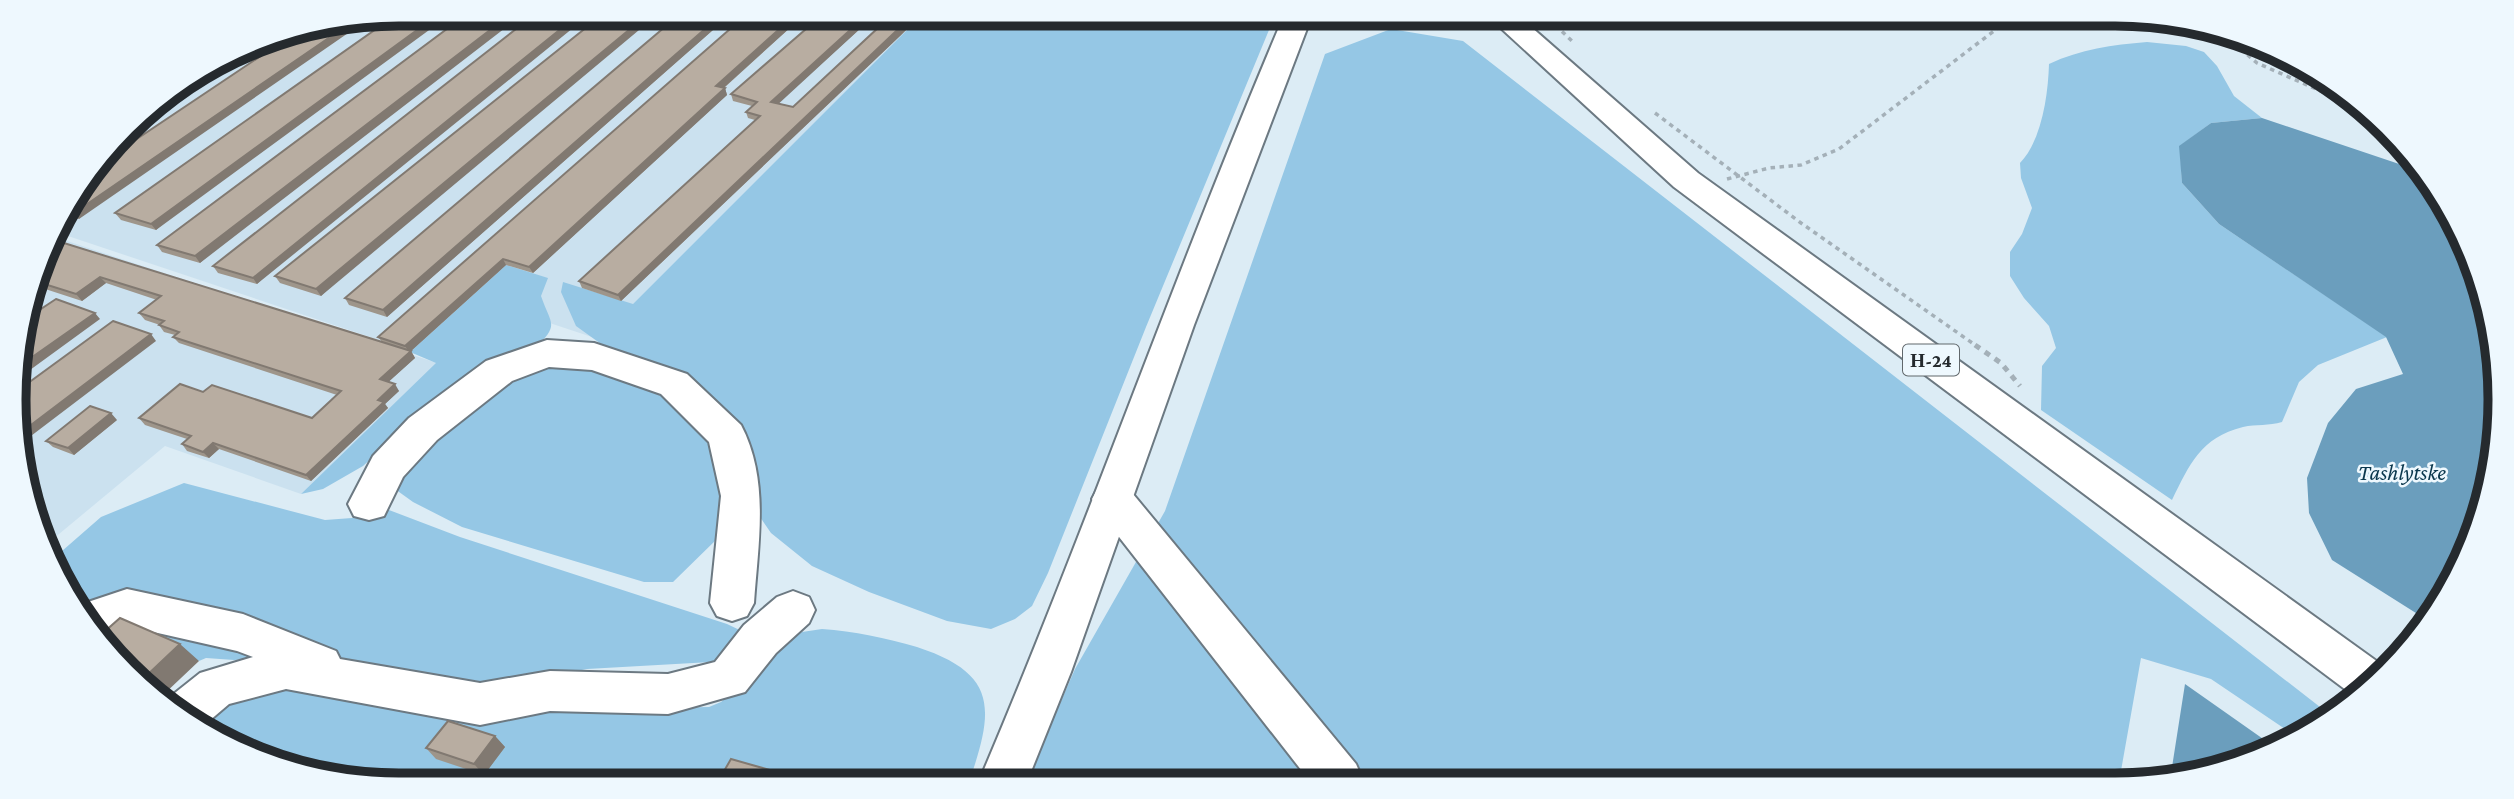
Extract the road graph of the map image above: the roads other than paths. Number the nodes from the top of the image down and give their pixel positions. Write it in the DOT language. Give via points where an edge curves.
graph roads {
  1 [pos="1303,26"];
  2 [pos="1513,26"];
  3 [pos="1113,499"];
  4 [pos="369,503"];
  5 [pos="732,603"];
  6 [pos="793,610"];
  7 [pos="96,618"];
  8 [pos="2364,677"];
  9 [pos="364,683"];
  10 [pos="190,709"];
  11 [pos="1006,773"];
  12 [pos="1333,773"];
  1 -- 3 [label="main road" via="1176,325"];
  2 -- 8 [label="main road, Н-24" via="1696,187"];
  3 -- 11 [label="main road"];
  3 -- 12 [label="main road"];
  4 -- 5 [label="main road" via="387,467 423,429 499,371 547,353 594,357 674,384 727,436 741,496"];
  6 -- 9 [label="main road" via="760,639 729,678 668,694 550,691 480,704"];
  7 -- 9 [label="main road" via="127,607 243,633"];
  9 -- 10 [label="main road" via="286,669 216,687"];
}
